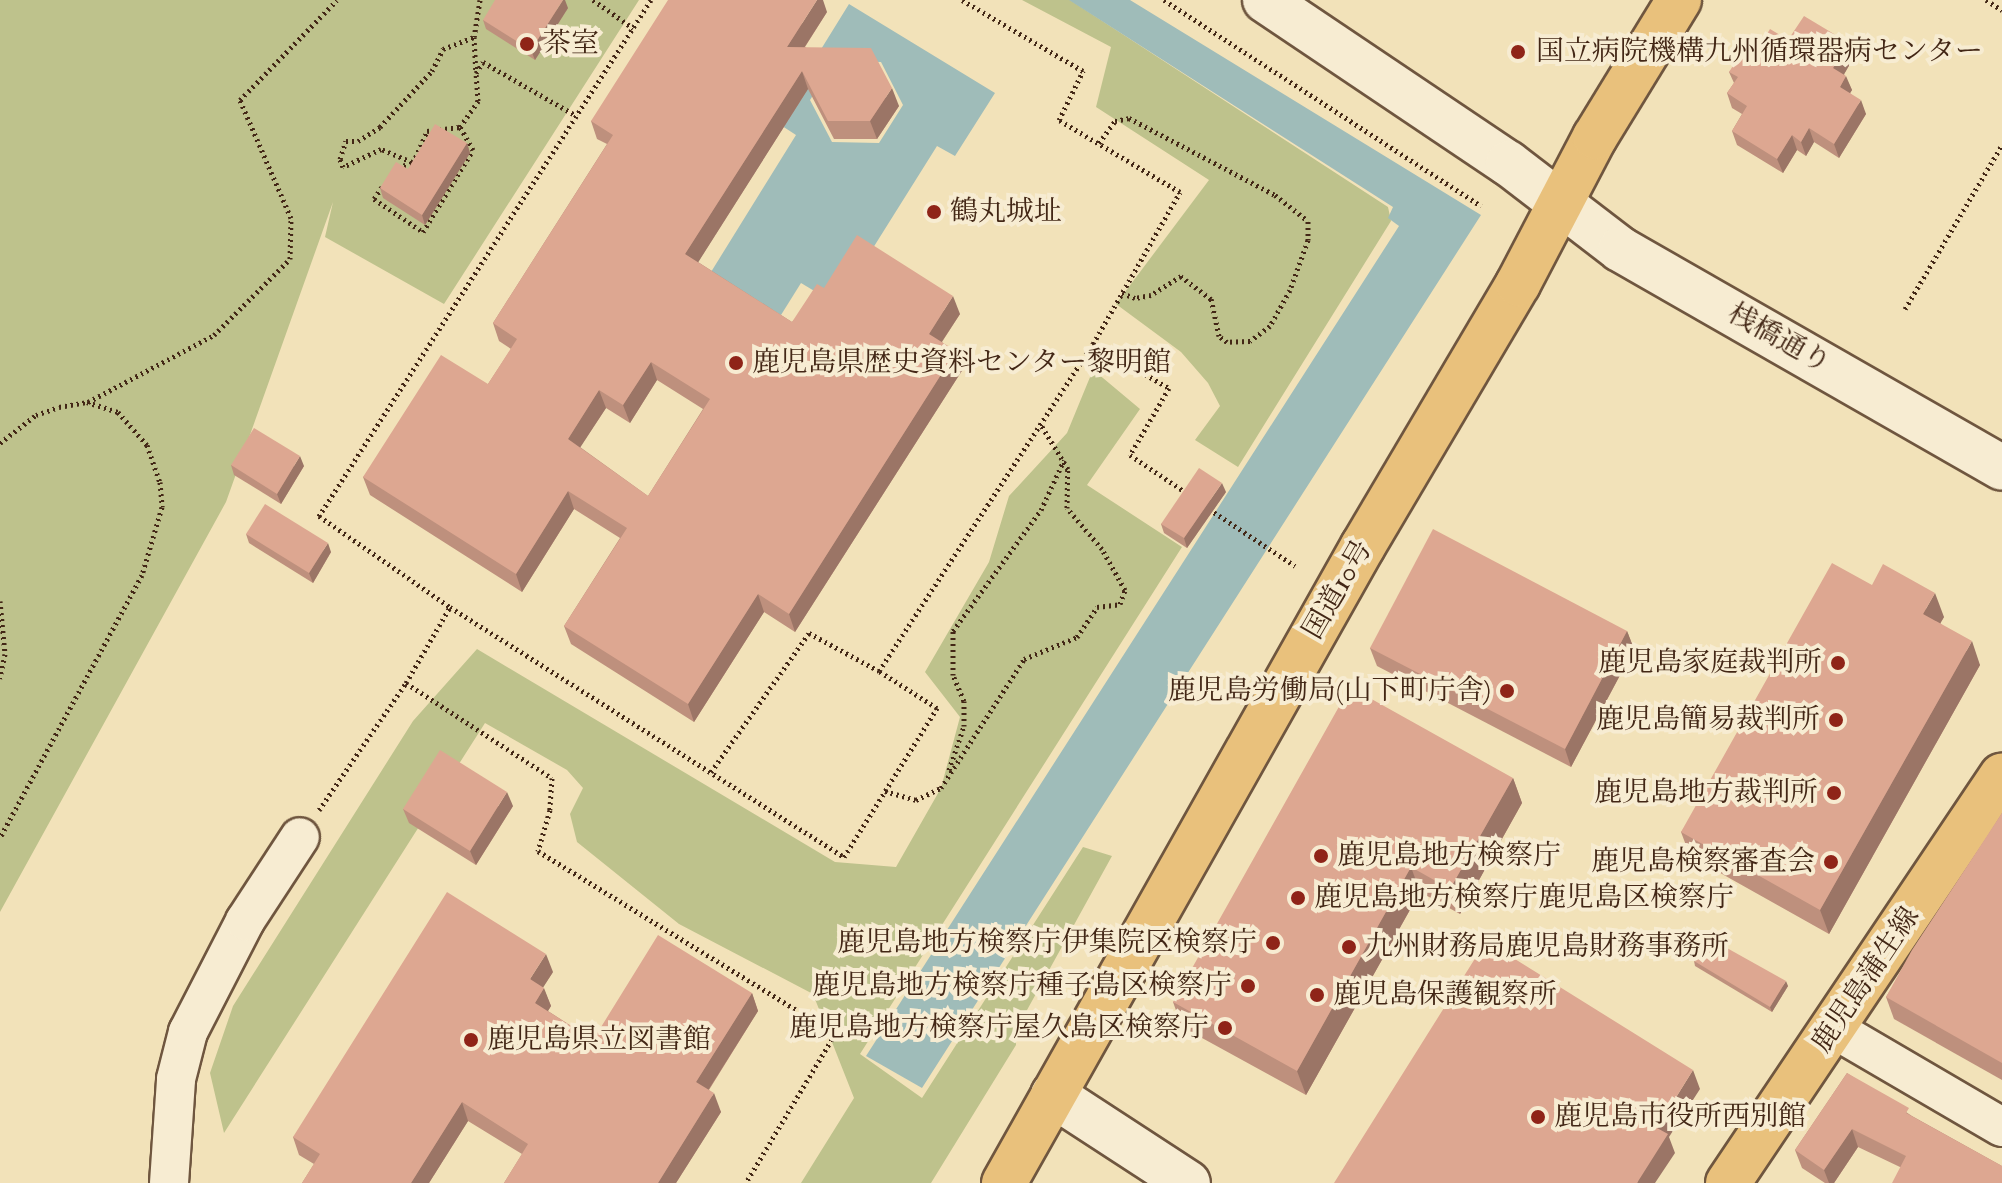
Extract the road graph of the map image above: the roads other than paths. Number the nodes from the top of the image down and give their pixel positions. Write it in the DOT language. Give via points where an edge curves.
graph roads {
  1 [pos="1265,0"];
  2 [pos="1679,0"];
  3 [pos="1560,203"];
  4 [pos="2002,468"];
  5 [pos="2002,775"];
  6 [pos="300,837"];
  7 [pos="1834,1029"];
  8 [pos="1053,1095"];
  9 [pos="2002,1127"];
  10 [pos="169,1183"];
  11 [pos="1004,1183"];
  12 [pos="1188,1183"];
  13 [pos="1728,1183"];
  1 -- 3 [label="street, 桟橋通り"];
  2 -- 3 [label="main road, 国道10号"];
  3 -- 4 [label="street, 桟橋通り" via="1638,261"];
  3 -- 8 [label="main road, 国道10号"];
  5 -- 7 [label="main road, 鹿児島蒲生線"];
  6 -- 10 [label="street" via="245,921 188,1032 176,1079"];
  7 -- 9 [label="street"];
  7 -- 13 [label="main road, 鹿児島蒲生線"];
  8 -- 11 [label="main road, 国道10号"];
  8 -- 12 [label="street"];
}
